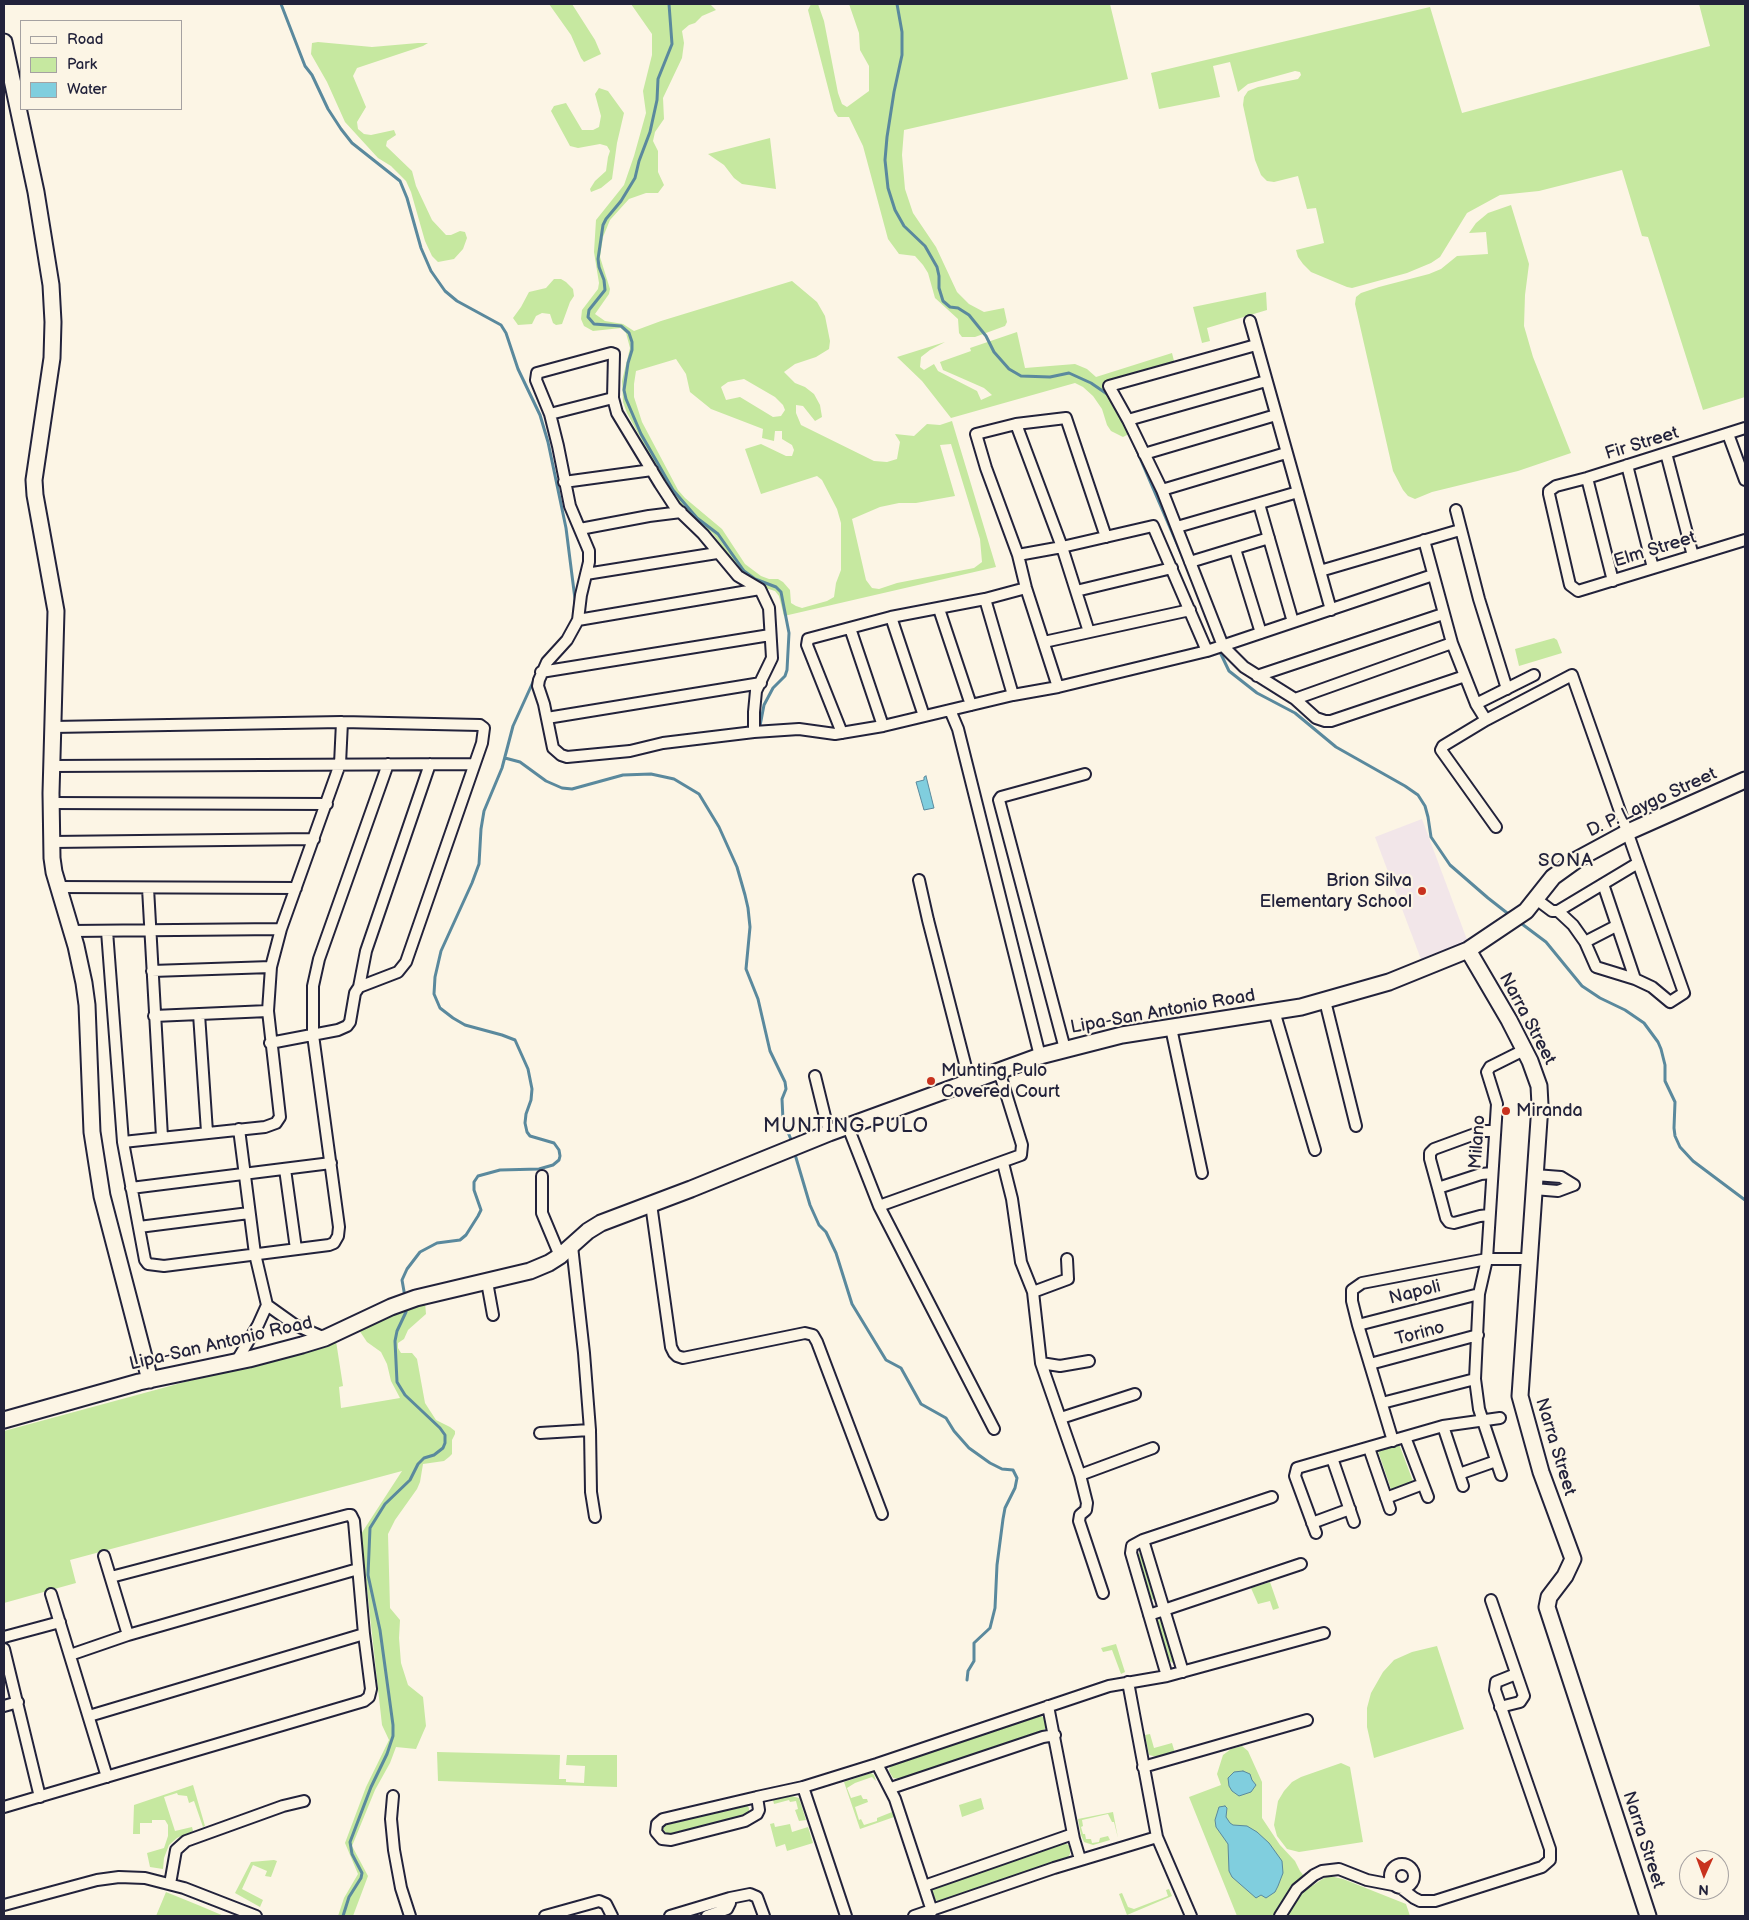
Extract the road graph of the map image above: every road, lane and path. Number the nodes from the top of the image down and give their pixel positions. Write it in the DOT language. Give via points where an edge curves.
graph roads {
  1 [pos="4,42"];
  2 [pos="1250,321"];
  3 [pos="1256,344"];
  4 [pos="1266,381"];
  5 [pos="613,398"];
  6 [pos="550,414"];
  7 [pos="1276,415"];
  8 [pos="1128,420"];
  9 [pos="1016,424"];
  10 [pos="1745,428"];
  11 [pos="1728,434"];
  12 [pos="1286,453"];
  13 [pos="1666,453"];
  14 [pos="1144,454"];
  15 [pos="1627,465"];
  16 [pos="652,470"];
  17 [pos="1587,478"];
  18 [pos="1745,480"];
  19 [pos="564,482"];
  20 [pos="1162,490"];
  21 [pos="1298,492"];
  22 [pos="1259,504"];
  23 [pos="1456,510"];
  24 [pos="681,512"];
  25 [pos="1177,527"];
  26 [pos="580,529"];
  27 [pos="1460,530"];
  28 [pos="1106,537"];
  29 [pos="1269,538"];
  30 [pos="1424,540"];
  31 [pos="1745,540"];
  32 [pos="1062,548"];
  33 [pos="1234,549"];
  34 [pos="717,553"];
  35 [pos="1018,555"];
  36 [pos="1692,556"];
  37 [pos="1190,562"];
  38 [pos="1172,568"];
  39 [pos="1653,568"];
  40 [pos="1320,571"];
  41 [pos="586,574"];
  42 [pos="1433,575"];
  43 [pos="1613,581"];
  44 [pos="1026,588"];
  45 [pos="760,590"];
  46 [pos="1575,590"];
  47 [pos="1076,591"];
  48 [pos="985,599"];
  49 [pos="939,609"];
  50 [pos="1190,610"];
  51 [pos="1331,610"];
  52 [pos="1443,614"];
  53 [pos="891,617"];
  54 [pos="578,620"];
  55 [pos="1293,622"];
  56 [pos="850,628"];
  57 [pos="1089,632"];
  58 [pos="1261,633"];
  59 [pos="770,635"];
  60 [pos="1044,642"];
  61 [pos="1452,643"];
  62 [pos="1215,648"];
  63 [pos="541,672"];
  64 [pos="1534,675"];
  65 [pos="1257,676"];
  66 [pos="1465,676"];
  67 [pos="761,683"];
  68 [pos="1058,687"];
  69 [pos="1507,689"];
  70 [pos="1013,694"];
  71 [pos="1294,700"];
  72 [pos="1476,704"];
  73 [pos="971,705"];
  74 [pos="950,710"];
  75 [pos="924,716"];
  76 [pos="547,718"];
  77 [pos="1486,720"];
  78 [pos="342,722"];
  79 [pos="883,726"];
  80 [pos="53,728"];
  81 [pos="754,732"];
  82 [pos="842,733"];
  83 [pos="340,764"];
  84 [pos="388,764"];
  85 [pos="430,764"];
  86 [pos="474,764"];
  87 [pos="52,766"];
  88 [pos="1085,774"];
  89 [pos="1745,780"];
  90 [pos="51,803"];
  91 [pos="327,804"];
  92 [pos="1496,828"];
  93 [pos="1628,832"];
  94 [pos="314,839"];
  95 [pos="52,842"];
  96 [pos="1638,863"];
  97 [pos="919,880"];
  98 [pos="1603,884"];
  99 [pos="58,888"];
  100 [pos="148,888"];
  101 [pos="296,888"];
  102 [pos="1536,899"];
  103 [pos="1558,911"];
  104 [pos="1510,922"];
  105 [pos="1616,926"];
  106 [pos="281,929"];
  107 [pos="149,930"];
  108 [pos="71,931"];
  109 [pos="107,931"];
  110 [pos="1585,942"];
  111 [pos="1468,950"];
  112 [pos="270,967"];
  113 [pos="152,971"];
  114 [pos="1635,979"];
  115 [pos="359,987"];
  116 [pos="1325,1001"];
  117 [pos="268,1010"];
  118 [pos="1274,1011"];
  119 [pos="199,1014"];
  120 [pos="154,1016"];
  121 [pos="1171,1028"];
  122 [pos="313,1035"];
  123 [pos="270,1043"];
  124 [pos="1064,1049"];
  125 [pos="1524,1050"];
  126 [pos="1040,1056"];
  127 [pos="999,1071"];
  128 [pos="815,1076"];
  129 [pos="970,1083"];
  130 [pos="1356,1126"];
  131 [pos="848,1127"];
  132 [pos="238,1129"];
  133 [pos="1494,1131"];
  134 [pos="207,1132"];
  135 [pos="828,1133"];
  136 [pos="162,1137"];
  137 [pos="123,1142"];
  138 [pos="1315,1150"];
  139 [pos="331,1163"];
  140 [pos="1003,1163"];
  141 [pos="285,1169"];
  142 [pos="1202,1173"];
  143 [pos="1492,1173"];
  144 [pos="243,1174"];
  145 [pos="542,1176"];
  146 [pos="131,1188"];
  147 [pos="1438,1188"];
  148 [pos="651,1204"];
  149 [pos="879,1206"];
  150 [pos="249,1213"];
  151 [pos="1489,1215"];
  152 [pos="139,1227"];
  153 [pos="572,1246"];
  154 [pos="296,1249"];
  155 [pos="255,1254"];
  156 [pos="560,1256"];
  157 [pos="1067,1259"];
  158 [pos="1529,1259"];
  159 [pos="1487,1260"];
  160 [pos="487,1282"];
  161 [pos="1033,1292"];
  162 [pos="1479,1294"];
  163 [pos="267,1305"];
  164 [pos="493,1315"];
  165 [pos="1358,1325"];
  166 [pos="1478,1335"];
  167 [pos="325,1338"];
  168 [pos="1088,1361"];
  169 [pos="236,1362"];
  170 [pos="1041,1363"];
  171 [pos="1370,1364"];
  172 [pos="1475,1379"];
  173 [pos="150,1380"];
  174 [pos="1135,1394"];
  175 [pos="1382,1403"];
  176 [pos="1061,1418"];
  177 [pos="1500,1418"];
  178 [pos="4,1420"];
  179 [pos="1483,1421"];
  180 [pos="1443,1426"];
  181 [pos="994,1429"];
  182 [pos="590,1430"];
  183 [pos="540,1433"];
  184 [pos="1405,1437"];
  185 [pos="1392,1440"];
  186 [pos="1153,1448"];
  187 [pos="1369,1448"];
  188 [pos="1332,1458"];
  189 [pos="1496,1461"];
  190 [pos="1459,1474"];
  191 [pos="1080,1475"];
  192 [pos="1501,1475"];
  193 [pos="1423,1484"];
  194 [pos="1463,1486"];
  195 [pos="1272,1497"];
  196 [pos="1428,1497"];
  197 [pos="1386,1498"];
  198 [pos="1390,1509"];
  199 [pos="1350,1510"];
  200 [pos="882,1514"];
  201 [pos="595,1517"];
  202 [pos="1354,1522"];
  203 [pos="1312,1523"];
  204 [pos="1316,1534"];
  205 [pos="1142,1540"];
  206 [pos="104,1556"];
  207 [pos="1301,1564"];
  208 [pos="358,1569"];
  209 [pos="111,1577"];
  210 [pos="1103,1593"];
  211 [pos="51,1594"];
  212 [pos="1491,1600"];
  213 [pos="1164,1611"];
  214 [pos="1150,1615"];
  215 [pos="60,1622"];
  216 [pos="1324,1633"];
  217 [pos="364,1634"];
  218 [pos="128,1635"];
  219 [pos="4,1637"];
  220 [pos="4,1649"];
  221 [pos="70,1655"];
  222 [pos="1184,1672"];
  223 [pos="1516,1674"];
  224 [pos="1167,1676"];
  225 [pos="1128,1682"];
  226 [pos="18,1702"];
  227 [pos="4,1706"];
  228 [pos="1048,1706"];
  229 [pos="1500,1707"];
  230 [pos="89,1716"];
  231 [pos="1307,1720"];
  232 [pos="1055,1735"];
  233 [pos="877,1764"];
  234 [pos="1143,1767"];
  235 [pos="106,1777"];
  236 [pos="803,1787"];
  237 [pos="890,1788"];
  238 [pos="40,1796"];
  239 [pos="393,1796"];
  240 [pos="756,1797"];
  241 [pos="304,1801"];
  242 [pos="4,1807"];
  243 [pos="1073,1834"];
  244 [pos="1158,1836"];
  245 [pos="1080,1859"];
  246 [pos="170,1884"];
  247 [pos="924,1886"];
  248 [pos="730,1898"];
  249 [pos="4,1905"];
  250 [pos="932,1911"];
  251 [pos="256,1916"];
  252 [pos="410,1916"];
  253 [pos="545,1916"];
  254 [pos="612,1916"];
  255 [pos="670,1916"];
  256 [pos="707,1916"];
  257 [pos="764,1916"];
  258 [pos="846,1916"];
  259 [pos="914,1916"];
  260 [pos="1191,1916"];
  261 [pos="1280,1916"];
  262 [pos="1648,1916"];
  1 -- 80 [label="street" via="36,192 54,322 52,358 34,480 56,611"];
  2 -- 3 [label="street"];
  3 -- 4 [label="street"];
  3 -- 8 [label="street" via="1109,386"];
  4 -- 7 [label="street"];
  4 -- 8 [label="street"];
  5 -- 6 [label="street"];
  5 -- 6 [label="street" via="615,357 612,353 537,373 536,380"];
  5 -- 16 [label="street" via="617,413"];
  6 -- 19 [label="street"];
  7 -- 12 [label="street"];
  7 -- 14 [label="street"];
  8 -- 14 [label="street"];
  9 -- 28 [label="street" via="1067,419"];
  9 -- 32 [label="street"];
  9 -- 35 [label="street" via="980,431 975,435"];
  10 -- 11 [label="street, Fir Street"];
  11 -- 13 [label="street, Fir Street"];
  11 -- 18 [label="street"];
  12 -- 20 [label="street"];
  12 -- 21 [label="street"];
  13 -- 15 [label="street, Fir Street"];
  13 -- 36 [label="street"];
  14 -- 20 [label="street"];
  15 -- 17 [label="street, Fir Street"];
  15 -- 39 [label="street"];
  16 -- 19 [label="street"];
  16 -- 24 [label="street"];
  17 -- 43 [label="street"];
  17 -- 46 [label="street, Fir Street" via="1549,491 1562,555 1570,585"];
  19 -- 26 [label="street"];
  20 -- 25 [label="street"];
  21 -- 22 [label="street"];
  21 -- 40 [label="street"];
  22 -- 25 [label="street"];
  22 -- 29 [label="street"];
  23 -- 27 [label="street"];
  24 -- 26 [label="street"];
  24 -- 34 [label="street"];
  25 -- 37 [label="street"];
  26 -- 41 [label="street" via="588,551"];
  27 -- 30 [label="street"];
  27 -- 69 [label="street"];
  28 -- 32 [label="street"];
  28 -- 38 [label="street" via="1152,526"];
  29 -- 33 [label="street"];
  29 -- 55 [label="street"];
  30 -- 40 [label="street"];
  30 -- 42 [label="street"];
  31 -- 36 [label="street, Elm Street"];
  32 -- 35 [label="street"];
  32 -- 47 [label="street"];
  33 -- 37 [label="street"];
  33 -- 58 [label="street"];
  34 -- 41 [label="street"];
  34 -- 45 [label="street" via="738,576"];
  35 -- 44 [label="street"];
  36 -- 39 [label="street, Elm Street"];
  37 -- 62 [label="street"];
  38 -- 47 [label="street"];
  38 -- 50 [label="street"];
  39 -- 43 [label="street, Elm Street"];
  40 -- 51 [label="street"];
  41 -- 54 [label="street"];
  42 -- 51 [label="street"];
  42 -- 52 [label="street"];
  43 -- 46 [label="street, Elm Street" via="1582,591"];
  44 -- 48 [label="street"];
  44 -- 60 [label="street"];
  45 -- 54 [label="street"];
  45 -- 59 [label="street" via="769,608"];
  47 -- 57 [label="street"];
  48 -- 49 [label="street"];
  48 -- 70 [label="street"];
  49 -- 53 [label="street"];
  49 -- 73 [label="street"];
  50 -- 57 [label="street"];
  50 -- 62 [label="street"];
  51 -- 55 [label="street"];
  52 -- 61 [label="street"];
  52 -- 65 [label="street"];
  53 -- 56 [label="street"];
  53 -- 75 [label="street"];
  54 -- 63 [label="street" via="567,640"];
  55 -- 58 [label="street"];
  56 -- 79 [label="street"];
  56 -- 82 [label="street" via="814,637 807,642"];
  57 -- 60 [label="street"];
  58 -- 62 [label="street"];
  59 -- 63 [label="street"];
  59 -- 67 [label="street" via="772,658"];
  60 -- 68 [label="street"];
  61 -- 66 [label="street"];
  61 -- 71 [label="street"];
  62 -- 65 [label="street"];
  62 -- 68 [label="street"];
  63 -- 76 [label="street" via="538,686"];
  64 -- 69 [label="street"];
  65 -- 71 [label="street"];
  66 -- 71 [label="street" via="1325,722"];
  66 -- 72 [label="street"];
  67 -- 76 [label="street"];
  67 -- 81 [label="street" via="756,698"];
  68 -- 70 [label="street"];
  69 -- 72 [label="street"];
  70 -- 73 [label="street"];
  72 -- 77 [label="street"];
  73 -- 74 [label="street"];
  74 -- 75 [label="street"];
  74 -- 126 [label="street" via="958,729"];
  75 -- 79 [label="street"];
  76 -- 81 [label="street" via="553,748 567,757"];
  77 -- 92 [label="street" via="1441,750"];
  77 -- 93 [label="street" via="1572,675"];
  78 -- 80 [label="street"];
  78 -- 83 [label="street"];
  78 -- 86 [label="street" via="480,725 484,728 484,735"];
  79 -- 82 [label="street"];
  80 -- 87 [label="street"];
  81 -- 82 [label="street" via="799,729"];
  83 -- 84 [label="street"];
  83 -- 87 [label="street"];
  83 -- 91 [label="street"];
  84 -- 85 [label="street"];
  84 -- 122 [label="street" via="316,973"];
  85 -- 86 [label="street"];
  85 -- 115 [label="street" via="366,951"];
  86 -- 115 [label="street" via="406,962 398,972"];
  87 -- 90 [label="street"];
  88 -- 124 [label="street" via="999,800"];
  89 -- 93 [label="street, D. P. Laygo Street"];
  90 -- 91 [label="street"];
  90 -- 95 [label="street"];
  91 -- 94 [label="street"];
  93 -- 96 [label="street"];
  93 -- 102 [label="street, D. P. Laygo Street" via="1578,859 1553,877"];
  94 -- 95 [label="street"];
  94 -- 101 [label="street"];
  95 -- 99 [label="street"];
  96 -- 98 [label="street"];
  96 -- 114 [label="street" via="1684,993 1670,1002 1652,987"];
  97 -- 129 [label="street"];
  98 -- 103 [label="street"];
  98 -- 105 [label="street"];
  99 -- 100 [label="street"];
  99 -- 108 [label="street"];
  100 -- 101 [label="street"];
  100 -- 107 [label="street"];
  101 -- 106 [label="street"];
  102 -- 103 [label="street" via="1552,911"];
  102 -- 104 [label="street, D. P. Laygo Street"];
  103 -- 110 [label="street"];
  104 -- 111 [label="street, Lipa-San Antonio Road"];
  105 -- 110 [label="street"];
  105 -- 114 [label="street"];
  106 -- 107 [label="street"];
  106 -- 112 [label="street"];
  107 -- 109 [label="street"];
  107 -- 113 [label="street"];
  108 -- 109 [label="street"];
  108 -- 173 [label="street" via="88,1005 92,1132 102,1196"];
  109 -- 137 [label="street"];
  110 -- 114 [label="street" via="1596,967"];
  111 -- 116 [label="street, Lipa-San Antonio Road" via="1389,982"];
  111 -- 125 [label="street, Narra Street"];
  112 -- 113 [label="street"];
  112 -- 117 [label="street"];
  113 -- 120 [label="street"];
  115 -- 122 [label="street" via="354,993 348,1026"];
  116 -- 118 [label="street, Lipa-San Antonio Road"];
  116 -- 130 [label="street"];
  117 -- 119 [label="street"];
  117 -- 123 [label="street"];
  118 -- 121 [label="street, Lipa-San Antonio Road"];
  118 -- 138 [label="street"];
  119 -- 120 [label="street"];
  119 -- 134 [label="street"];
  120 -- 136 [label="street"];
  121 -- 124 [label="street, Lipa-San Antonio Road" via="1122,1035"];
  121 -- 142 [label="street"];
  122 -- 123 [label="street"];
  122 -- 139 [label="street"];
  123 -- 132 [label="street" via="280,1117 276,1123 265,1127"];
  124 -- 126 [label="street, Lipa-San Antonio Road"];
  125 -- 133 [label="street, Milano" via="1488,1070 1496,1104"];
  125 -- 158 [label="street, Narra Street" via="1536,1075 1540,1096"];
  126 -- 127 [label="street, Lipa-San Antonio Road"];
  127 -- 129 [label="street, Lipa-San Antonio Road"];
  127 -- 140 [label="street" via="1022,1145 1021,1155"];
  128 -- 135 [label="street"];
  129 -- 131 [label="street, Lipa-San Antonio Road"];
  131 -- 135 [label="street, Lipa-San Antonio Road"];
  131 -- 149 [label="street"];
  132 -- 134 [label="street"];
  132 -- 144 [label="street"];
  133 -- 143 [label="street, Milano"];
  133 -- 147 [label="street" via="1483,1131 1430,1153"];
  134 -- 136 [label="street"];
  135 -- 148 [label="street, Lipa-San Antonio Road"];
  136 -- 137 [label="street"];
  137 -- 146 [label="street"];
  139 -- 141 [label="street"];
  139 -- 154 [label="street" via="338,1236 329,1245"];
  140 -- 149 [label="street"];
  140 -- 161 [label="street" via="1012,1198 1021,1262"];
  141 -- 144 [label="street"];
  141 -- 154 [label="street"];
  143 -- 147 [label="street"];
  143 -- 151 [label="street, Milano"];
  144 -- 146 [label="street"];
  144 -- 150 [label="street"];
  145 -- 156 [label="street" via="542,1213"];
  146 -- 152 [label="street"];
  147 -- 151 [label="street" via="1449,1222"];
  148 -- 153 [label="street, Lipa-San Antonio Road" via="594,1226"];
  148 -- 200 [label="street" via="674,1353 684,1358 805,1333 813,1335"];
  149 -- 181 [label="street"];
  150 -- 152 [label="street"];
  150 -- 155 [label="street"];
  151 -- 159 [label="street, Milano"];
  152 -- 155 [label="street" via="145,1260 156,1266"];
  153 -- 156 [label="street, Lipa-San Antonio Road"];
  153 -- 182 [label="street"];
  154 -- 155 [label="street"];
  155 -- 163 [label="street"];
  156 -- 160 [label="street, Lipa-San Antonio Road" via="530,1271"];
  157 -- 161 [label="street" via="1068,1279"];
  158 -- 159 [label="street"];
  158 -- 262 [label="street, Narra Street" via="1520,1396 1541,1472 1573,1559 1549,1597 1547,1607"];
  159 -- 162 [label="street, Milano"];
  159 -- 165 [label="street" via="1355,1286 1351,1295"];
  160 -- 164 [label="street"];
  160 -- 167 [label="street, Lipa-San Antonio Road" via="416,1298"];
  161 -- 170 [label="street"];
  162 -- 165 [label="street, Napoli"];
  162 -- 166 [label="street, Milano"];
  163 -- 167 [label="street" via="295,1325"];
  163 -- 169 [label="street"];
  165 -- 171 [label="street"];
  166 -- 171 [label="street, Torino"];
  166 -- 172 [label="street, Milano"];
  167 -- 169 [label="street, Lipa-San Antonio Road"];
  168 -- 170 [label="street" via="1060,1366"];
  169 -- 173 [label="street, Lipa-San Antonio Road"];
  170 -- 176 [label="street"];
  171 -- 175 [label="street"];
  172 -- 175 [label="street"];
  172 -- 179 [label="street, Milano"];
  173 -- 178 [label="street, Lipa-San Antonio Road"];
  174 -- 176 [label="street"];
  175 -- 185 [label="street"];
  176 -- 191 [label="street"];
  177 -- 179 [label="street"];
  179 -- 180 [label="street"];
  179 -- 189 [label="street, Milano"];
  180 -- 184 [label="street"];
  180 -- 190 [label="street"];
  182 -- 183 [label="street"];
  182 -- 201 [label="street" via="591,1492"];
  184 -- 185 [label="street"];
  184 -- 193 [label="street"];
  185 -- 187 [label="street"];
  186 -- 191 [label="street"];
  187 -- 188 [label="street"];
  187 -- 197 [label="street"];
  188 -- 199 [label="street"];
  188 -- 203 [label="street" via="1295,1470"];
  189 -- 190 [label="street"];
  189 -- 192 [label="street, Milano"];
  190 -- 194 [label="street"];
  191 -- 210 [label="street" via="1087,1503 1079,1521"];
  193 -- 196 [label="street"];
  193 -- 197 [label="street"];
  195 -- 205 [label="street"];
  197 -- 198 [label="street"];
  199 -- 202 [label="street"];
  199 -- 203 [label="street"];
  203 -- 204 [label="street"];
  205 -- 213 [label="street"];
  205 -- 214 [label="street" via="1132,1546 1131,1553"];
  206 -- 209 [label="street"];
  207 -- 213 [label="street"];
  208 -- 209 [label="street" via="354,1522 348,1515"];
  208 -- 217 [label="street"];
  208 -- 218 [label="street"];
  209 -- 218 [label="street"];
  211 -- 215 [label="street"];
  212 -- 223 [label="street"];
  213 -- 214 [label="street"];
  213 -- 222 [label="street"];
  214 -- 224 [label="street"];
  215 -- 219 [label="street"];
  215 -- 221 [label="street"];
  216 -- 222 [label="street"];
  217 -- 230 [label="street"];
  217 -- 235 [label="street" via="370,1689 369,1697 364,1701"];
  218 -- 221 [label="street"];
  220 -- 226 [label="street"];
  221 -- 230 [label="street"];
  222 -- 224 [label="street"];
  223 -- 229 [label="street" via="1496,1682"];
  223 -- 229 [label="street" via="1523,1699"];
  224 -- 225 [label="street"];
  225 -- 228 [label="street"];
  225 -- 234 [label="street"];
  226 -- 227 [label="street"];
  226 -- 238 [label="street"];
  228 -- 232 [label="street"];
  228 -- 233 [label="street"];
  229 -- 261 [label="street" via="1550,1849 1550,1860 1542,1867 1436,1901 1414,1898 1397,1886 1367,1880 1339,1869 1322,1871 1297,1889"];
  230 -- 235 [label="street"];
  231 -- 234 [label="street"];
  232 -- 237 [label="street"];
  232 -- 243 [label="street"];
  233 -- 236 [label="street"];
  233 -- 237 [label="street"];
  234 -- 244 [label="street"];
  235 -- 238 [label="street"];
  236 -- 240 [label="street"];
  236 -- 258 [label="street"];
  237 -- 247 [label="street"];
  238 -- 242 [label="street"];
  239 -- 252 [label="street" via="394,1850"];
  240 -- 240 [label="street" via="663,1819 656,1832 662,1839 671,1840 745,1821 757,1814"];
  241 -- 246 [label="street" via="186,1841 176,1850"];
  243 -- 245 [label="street"];
  243 -- 247 [label="street"];
  244 -- 245 [label="street"];
  244 -- 260 [label="street"];
  245 -- 250 [label="street"];
  246 -- 249 [label="street" via="145,1878 119,1877"];
  246 -- 251 [label="street"];
  247 -- 250 [label="street"];
  248 -- 255 [label="street"];
  248 -- 256 [label="street" via="727,1909"];
  248 -- 257 [label="street" via="754,1895"];
  250 -- 259 [label="street"];
  253 -- 254 [label="street" via="601,1902 608,1906"];
}
